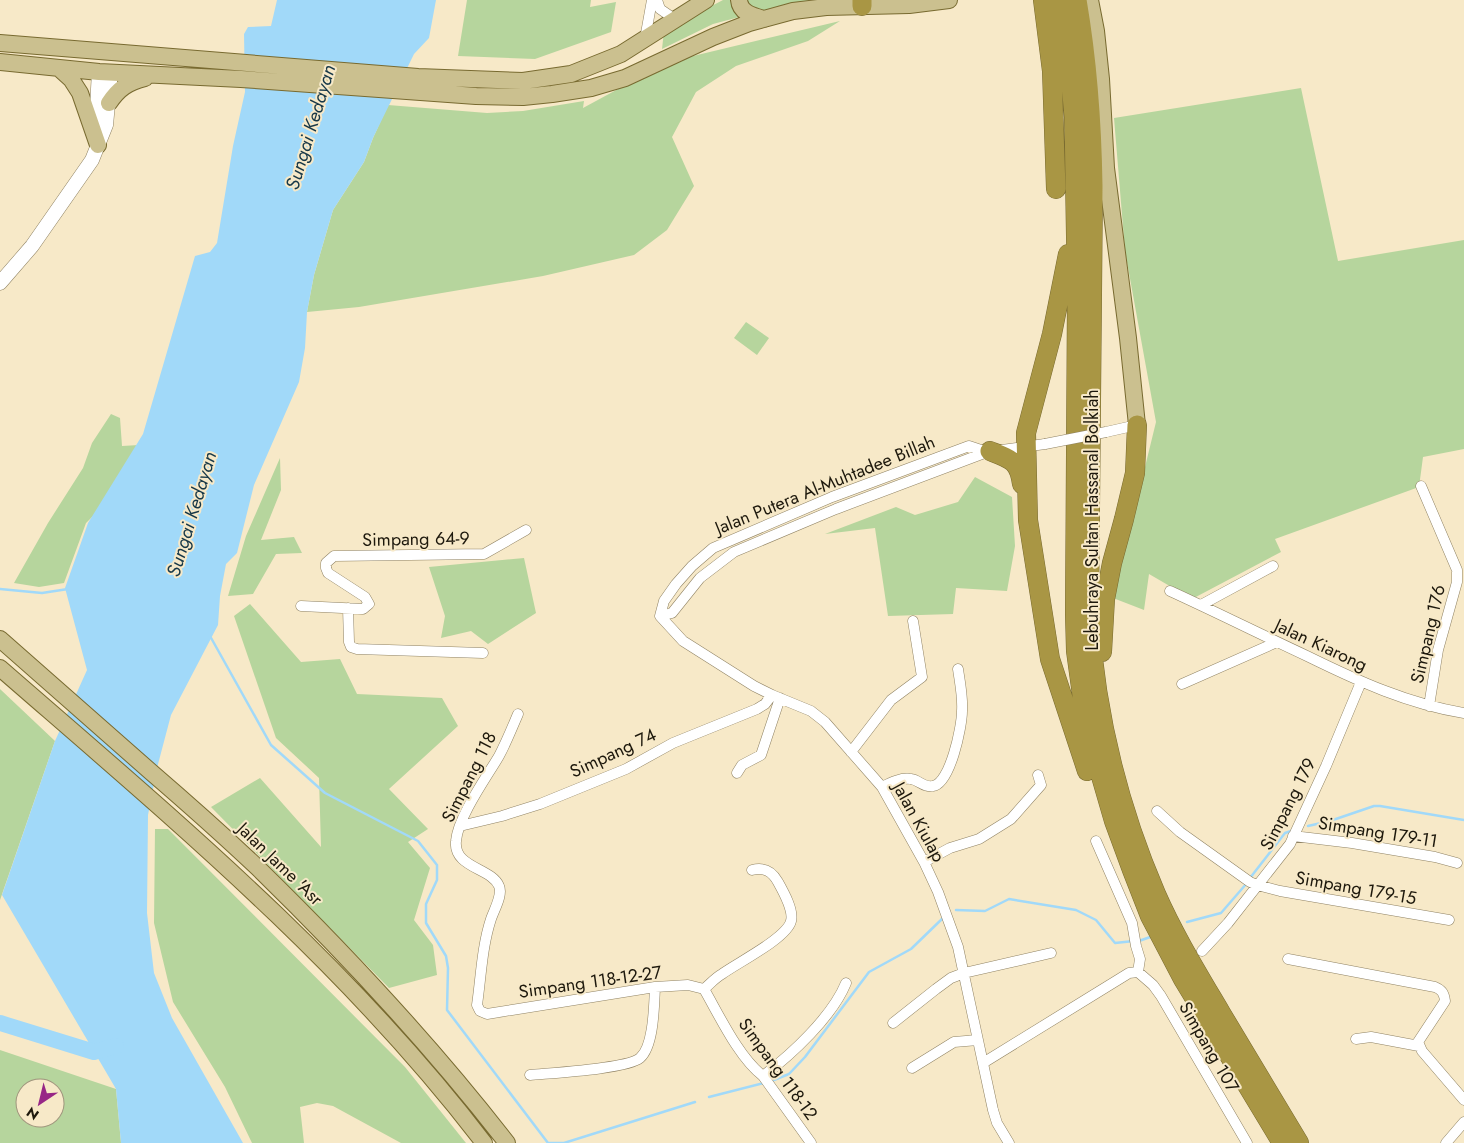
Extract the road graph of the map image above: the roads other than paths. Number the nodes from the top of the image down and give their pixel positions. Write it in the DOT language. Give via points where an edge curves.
graph roads {
  1 [pos="652,0"];
  2 [pos="657,0"];
  3 [pos="706,0"];
  4 [pos="739,0"];
  5 [pos="949,0"];
  6 [pos="1043,0"];
  7 [pos="1059,0"];
  8 [pos="1077,0"];
  9 [pos="1090,0"];
  10 [pos="866,3"];
  11 [pos="764,19"];
  12 [pos="676,20"];
  13 [pos="645,39"];
  14 [pos="0,44"];
  15 [pos="684,51"];
  16 [pos="106,53"];
  17 [pos="0,62"];
  18 [pos="60,69"];
  19 [pos="105,72"];
  20 [pos="157,75"];
  21 [pos="417,85"];
  22 [pos="109,103"];
  23 [pos="98,146"];
  24 [pos="1085,185"];
  25 [pos="1056,189"];
  26 [pos="1076,210"];
  27 [pos="0,283"];
  28 [pos="1137,425"];
  29 [pos="1026,447"];
  30 [pos="988,452"];
  31 [pos="1421,486"];
  32 [pos="1028,520"];
  33 [pos="526,530"];
  34 [pos="1273,566"];
  35 [pos="1170,591"];
  36 [pos="1200,605"];
  37 [pos="301,606"];
  38 [pos="348,608"];
  39 [pos="660,616"];
  40 [pos="913,621"];
  41 [pos="0,640"];
  42 [pos="1276,642"];
  43 [pos="483,653"];
  44 [pos="0,668"];
  45 [pos="958,669"];
  46 [pos="1361,682"];
  47 [pos="1182,684"];
  48 [pos="776,697"];
  49 [pos="1429,706"];
  50 [pos="518,714"];
  51 [pos="1464,714"];
  52 [pos="851,752"];
  53 [pos="737,773"];
  54 [pos="1115,774"];
  55 [pos="1038,775"];
  56 [pos="882,787"];
  57 [pos="1157,811"];
  58 [pos="460,826"];
  59 [pos="1293,836"];
  60 [pos="1096,841"];
  61 [pos="924,862"];
  62 [pos="1457,864"];
  63 [pos="752,870"];
  64 [pos="1132,870"];
  65 [pos="1257,885"];
  66 [pos="1449,920"];
  67 [pos="1202,950"];
  68 [pos="1051,953"];
  69 [pos="1288,959"];
  70 [pos="1138,972"];
  71 [pos="964,973"];
  72 [pos="846,983"];
  73 [pos="655,987"];
  74 [pos="704,989"];
  75 [pos="480,1011"];
  76 [pos="893,1023"];
  77 [pos="1356,1039"];
  78 [pos="978,1040"];
  79 [pos="1419,1046"];
  80 [pos="983,1063"];
  81 [pos="912,1068"];
  82 [pos="530,1075"];
  83 [pos="763,1076"];
  84 [pos="1464,1100"];
  85 [pos="1464,1122"];
  86 [pos="484,1143"];
  87 [pos="507,1143"];
  88 [pos="811,1143"];
  89 [pos="1009,1143"];
  90 [pos="1247,1143"];
  91 [pos="1282,1143"];
  92 [pos="1299,1143"];
  93 [pos="1446,1143"];
  1 -- 13 [label="street"];
  2 -- 12 [label="street" via="660,9"];
  3 -- 12 [label="main road"];
  4 -- 11 [label="main road" via="745,12"];
  5 -- 10 [label="main road" via="909,5"];
  6 -- 25 [label="highway" via="1050,48"];
  7 -- 24 [label="highway, Lebuhraya Sultan Hassanal Bolkiah"];
  8 -- 24 [label="highway, Lebuhraya Sultan Hassanal Bolkiah" via="1092,117"];
  9 -- 28 [label="main road" via="1101,79 1106,168"];
  10 -- 11 [label="main road" via="793,11"];
  11 -- 15 [label="main road"];
  12 -- 13 [label="main road"];
  13 -- 15 [label="main road" via="662,52"];
  13 -- 21 [label="main road" via="621,54 571,74 523,81"];
  14 -- 16 [label="main road"];
  15 -- 21 [label="main road" via="625,78 552,94 499,97"];
  16 -- 19 [label="main road"];
  16 -- 21 [label="main road" via="237,62"];
  17 -- 18 [label="main road"];
  18 -- 19 [label="main road"];
  18 -- 23 [label="main road" via="80,93"];
  19 -- 20 [label="main road"];
  19 -- 22 [label="main road"];
  19 -- 23 [label="main road" via="96,123"];
  20 -- 21 [label="main road"];
  20 -- 22 [label="main road" via="127,83"];
  22 -- 23 [label="main road"];
  23 -- 27 [label="main road" via="43,230"];
  24 -- 26 [label="highway, Lebuhraya Sultan Hassanal Bolkiah"];
  24 -- 54 [label="highway, Lebuhraya Sultan Hassanal Bolkiah" via="1089,616 1100,710"];
  26 -- 29 [label="highway" via="1052,334 1026,433"];
  26 -- 64 [label="highway, Lebuhraya Sultan Hassanal Bolkiah" via="1076,652 1089,735"];
  28 -- 29 [label="street, Jalan Putera Al-Muhtadee Billah, bridge"];
  28 -- 54 [label="highway" via="1135,473 1105,599 1102,645"];
  29 -- 30 [label="street, Jalan Putera Al-Muhtadee Billah"];
  29 -- 32 [label="highway"];
  30 -- 32 [label="highway" via="1018,466"];
  30 -- 39 [label="street, Jalan Putera Al-Muhtadee Billah" via="813,518 734,552 700,578 672,613"];
  30 -- 39 [label="street, Jalan Putera Al-Muhtadee Billah" via="969,446 832,497 713,548 676,584 664,601"];
  31 -- 49 [label="street, Simpang 176" via="1457,570"];
  32 -- 64 [label="highway" via="1044,631 1058,685 1106,822"];
  33 -- 38 [label="street, Simpang 64-9" via="484,554 334,556 329,559 328,573 369,604 366,608"];
  34 -- 36 [label="street"];
  35 -- 36 [label="street, Jalan Kiarong"];
  36 -- 42 [label="street, Jalan Kiarong"];
  37 -- 38 [label="street"];
  38 -- 43 [label="street" via="350,647"];
  39 -- 48 [label="street, Jalan Kiulap" via="683,641"];
  40 -- 52 [label="street" via="922,677 891,700"];
  41 -- 87 [label="main road, Jalan Jame 'Asr" via="257,867 369,981"];
  42 -- 46 [label="street, Jalan Kiarong"];
  42 -- 47 [label="street"];
  44 -- 86 [label="main road" via="195,839 295,933 415,1058"];
  45 -- 56 [label="street" via="962,710 960,730 946,774 934,786 926,786 911,778"];
  46 -- 49 [label="street, Jalan Kiarong"];
  46 -- 59 [label="street, Simpang 179"];
  48 -- 52 [label="street, Jalan Kiulap" via="811,711"];
  48 -- 53 [label="street" via="762,755 742,765"];
  48 -- 58 [label="street, Simpang 74" via="673,743 626,769 540,804"];
  49 -- 51 [label="street, Jalan Kiarong"];
  50 -- 58 [label="street, Simpang 118"];
  52 -- 56 [label="street, Jalan Kiulap"];
  54 -- 92 [label="highway, Lebuhraya Sultan Hassanal Bolkiah" via="1156,895 1197,973"];
  55 -- 61 [label="street" via="1041,785 1010,818 979,839 950,848"];
  56 -- 61 [label="street, Jalan Kiulap"];
  57 -- 65 [label="street" via="1180,832"];
  58 -- 75 [label="street, Simpang 118" via="455,843 458,854 500,886 487,931 477,1005"];
  59 -- 62 [label="street, Simpang 179-11" via="1435,857"];
  59 -- 65 [label="street, Simpang 179"];
  60 -- 70 [label="street" via="1132,923 1140,959"];
  61 -- 71 [label="street, Jalan Kiulap" via="950,921"];
  63 -- 74 [label="street" via="760,868 774,875 792,919 779,937 719,975"];
  64 -- 91 [label="highway, Lebuhraya Sultan Hassanal Bolkiah" via="1150,916 1183,979"];
  65 -- 66 [label="street, Simpang 179-15"];
  65 -- 67 [label="street, Simpang 179" via="1215,939"];
  68 -- 71 [label="street"];
  69 -- 79 [label="street" via="1441,990 1444,1001 1420,1037"];
  70 -- 80 [label="street" via="1129,973"];
  70 -- 90 [label="street, Simpang 107" via="1153,985 1166,1005"];
  71 -- 76 [label="street" via="936,988"];
  71 -- 78 [label="street, Jalan Kiulap"];
  72 -- 83 [label="street" via="814,1030"];
  73 -- 74 [label="street, Simpang 118-12-27" via="688,985"];
  73 -- 75 [label="street, Simpang 118-12-27" via="487,1014"];
  73 -- 82 [label="street" via="648,1045 640,1058 592,1069"];
  74 -- 83 [label="street, Simpang 118-12" via="744,1056"];
  77 -- 79 [label="street" via="1371,1037"];
  78 -- 80 [label="street, Jalan Kiulap"];
  78 -- 81 [label="street" via="954,1042"];
  79 -- 84 [label="street"];
  80 -- 89 [label="street, Jalan Kiulap" via="993,1110"];
  83 -- 88 [label="street, Simpang 118-12"];
  85 -- 93 [label="street"];
}
